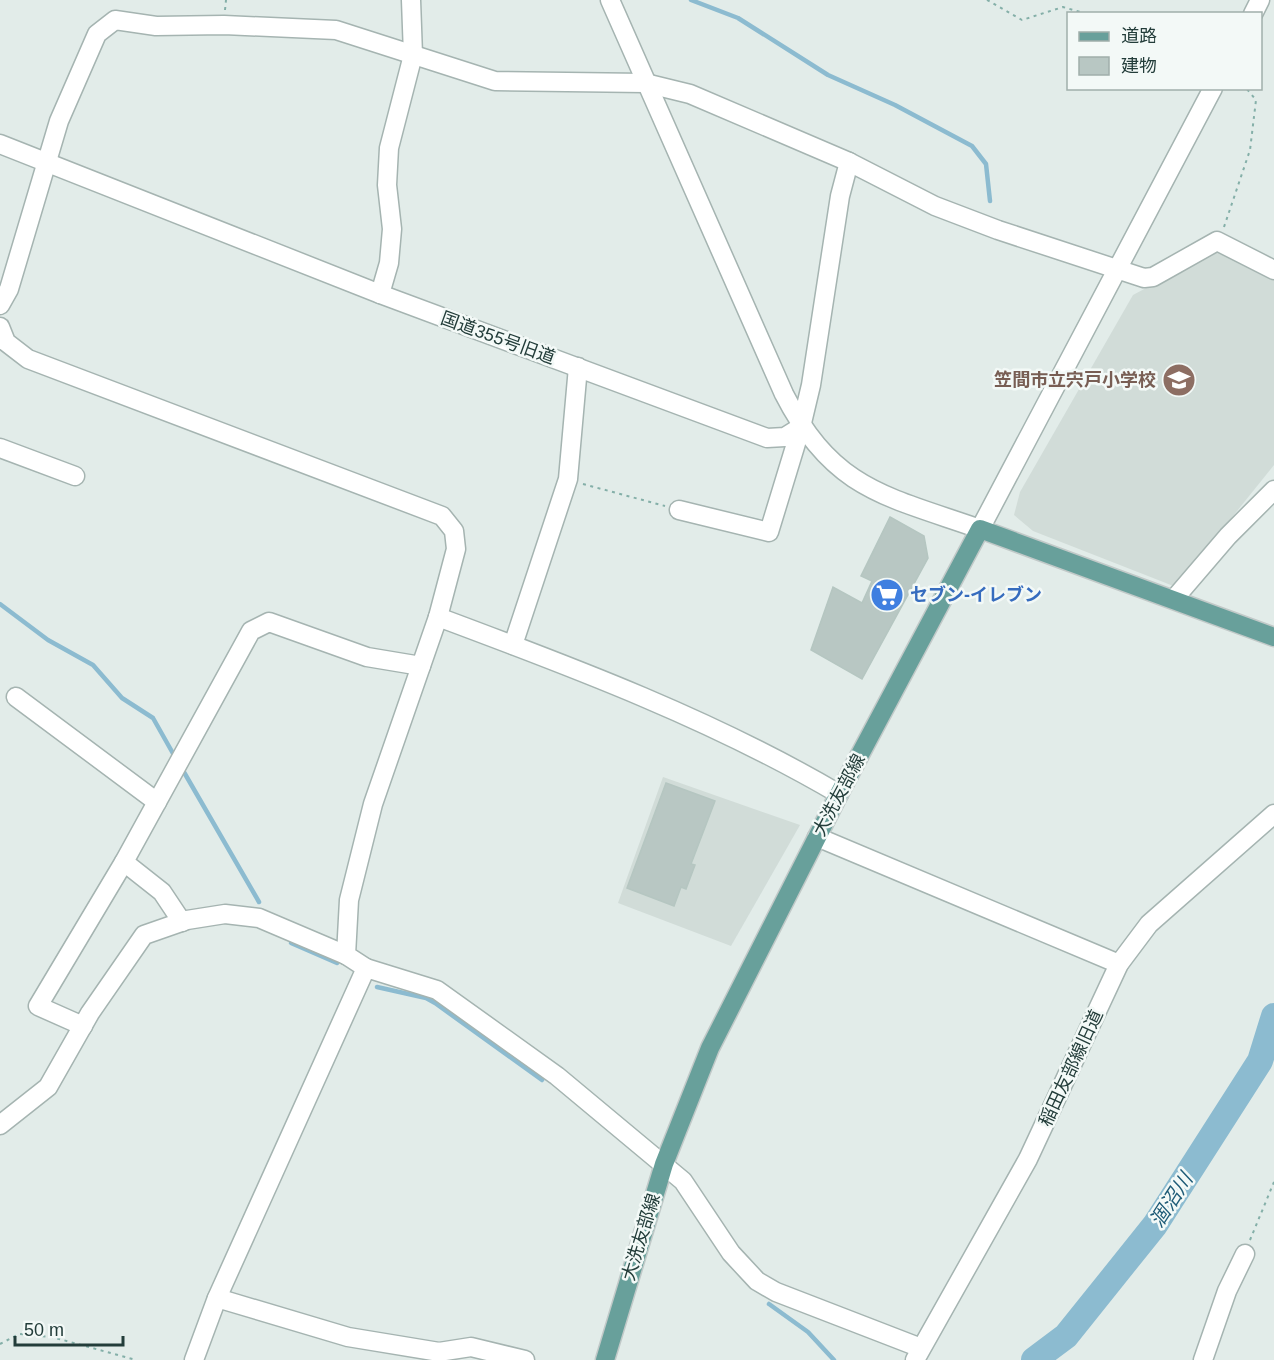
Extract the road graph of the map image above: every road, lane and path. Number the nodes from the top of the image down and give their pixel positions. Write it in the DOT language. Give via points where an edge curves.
graph roads {
  1 [pos="411,0"];
  2 [pos="610,0"];
  3 [pos="987,0"];
  4 [pos="1080,12"];
  5 [pos="413,55"];
  6 [pos="645,83"];
  7 [pos="1212,90"];
  8 [pos="1248,90"];
  9 [pos="0,144"];
  10 [pos="46,161"];
  11 [pos="849,162"];
  12 [pos="1217,242"];
  13 [pos="1118,268"];
  14 [pos="1274,270"];
  15 [pos="380,294"];
  16 [pos="0,305"];
  17 [pos="0,327"];
  18 [pos="578,367"];
  19 [pos="801,428"];
  20 [pos="0,448"];
  21 [pos="75,476"];
  22 [pos="568,479"];
  23 [pos="1274,490"];
  24 [pos="679,510"];
  25 [pos="980,529"];
  26 [pos="1174,599"];
  27 [pos="438,617"];
  28 [pos="1274,637"];
  29 [pos="513,645"];
  30 [pos="421,666"];
  31 [pos="16,697"];
  32 [pos="839,794"];
  33 [pos="157,802"];
  34 [pos="1274,814"];
  35 [pos="817,837"];
  36 [pos="124,862"];
  37 [pos="182,922"];
  38 [pos="346,954"];
  39 [pos="1119,964"];
  40 [pos="366,968"];
  41 [pos="83,1026"];
  42 [pos="0,1125"];
  43 [pos="664,1164"];
  44 [pos="1274,1182"];
  45 [pos="1245,1254"];
  46 [pos="217,1298"];
  47 [pos="0,1344"];
  48 [pos="918,1354"];
  49 [pos="136,1360"];
  50 [pos="194,1360"];
  51 [pos="525,1360"];
  52 [pos="605,1360"];
  53 [pos="1203,1360"];
  1 -- 5 [label="street"];
  2 -- 6 [label="street"];
  3 -- 4 [label="path" via="1022,20 1063,7"];
  5 -- 6 [label="street" via="495,81"];
  5 -- 10 [label="street" via="336,30 156,26 115,20 96,34"];
  5 -- 15 [label="street" via="389,148 387,185 392,229 389,263"];
  6 -- 11 [label="street" via="690,94"];
  6 -- 19 [label="street"];
  7 -- 13 [label="street"];
  8 -- 12 [label="path" via="1256,100 1250,150"];
  9 -- 10 [label="street, 国道355号旧道"];
  10 -- 15 [label="street, 国道355号旧道"];
  10 -- 16 [label="street" via="9,289"];
  11 -- 13 [label="street" via="935,206"];
  11 -- 19 [label="street"];
  12 -- 13 [label="street" via="1153,277 1144,278"];
  12 -- 14 [label="street"];
  13 -- 25 [label="street"];
  15 -- 18 [label="street, 国道355号旧道"];
  17 -- 27 [label="street" via="6,342 27,359 442,516 454,531 456,549"];
  18 -- 19 [label="street, 国道355号旧道" via="767,438 785,437"];
  18 -- 22 [label="street"];
  19 -- 24 [label="street" via="769,532"];
  19 -- 25 [label="street" via="857,483"];
  20 -- 21 [label="street"];
  22 -- 24 [label="path"];
  22 -- 29 [label="street"];
  23 -- 26 [label="street"];
  25 -- 26 [label="main road"];
  25 -- 32 [label="main road, 大洗友部線"];
  26 -- 28 [label="main road"];
  27 -- 29 [label="street"];
  27 -- 30 [label="street"];
  29 -- 32 [label="street" via="733,735"];
  30 -- 33 [label="street" via="367,657 269,622 251,631"];
  30 -- 38 [label="street" via="373,804 349,900"];
  31 -- 33 [label="street"];
  32 -- 35 [label="main road, 大洗友部線"];
  33 -- 36 [label="street"];
  34 -- 39 [label="street, 稲田友部線旧道" via="1149,924"];
  35 -- 39 [label="street"];
  35 -- 43 [label="main road, 大洗友部線" via="710,1048"];
  36 -- 37 [label="street" via="162,891"];
  36 -- 41 [label="street" via="38,1006"];
  37 -- 38 [label="street" via="225,914 259,918"];
  37 -- 41 [label="street" via="144,936"];
  38 -- 40 [label="street"];
  39 -- 48 [label="street, 稲田友部線旧道" via="1028,1159"];
  40 -- 43 [label="street" via="437,990 517,1045"];
  40 -- 46 [label="street"];
  41 -- 42 [label="street" via="48,1087"];
  43 -- 48 [label="street" via="683,1181 731,1253 757,1281"];
  43 -- 52 [label="main road, 大洗友部線"];
  44 -- 45 [label="path"];
  45 -- 53 [label="street" via="1227,1291"];
  46 -- 50 [label="street"];
  46 -- 51 [label="street" via="348,1337 439,1352 471,1347"];
  47 -- 49 [label="path" via="19,1334 52,1337"];
}
